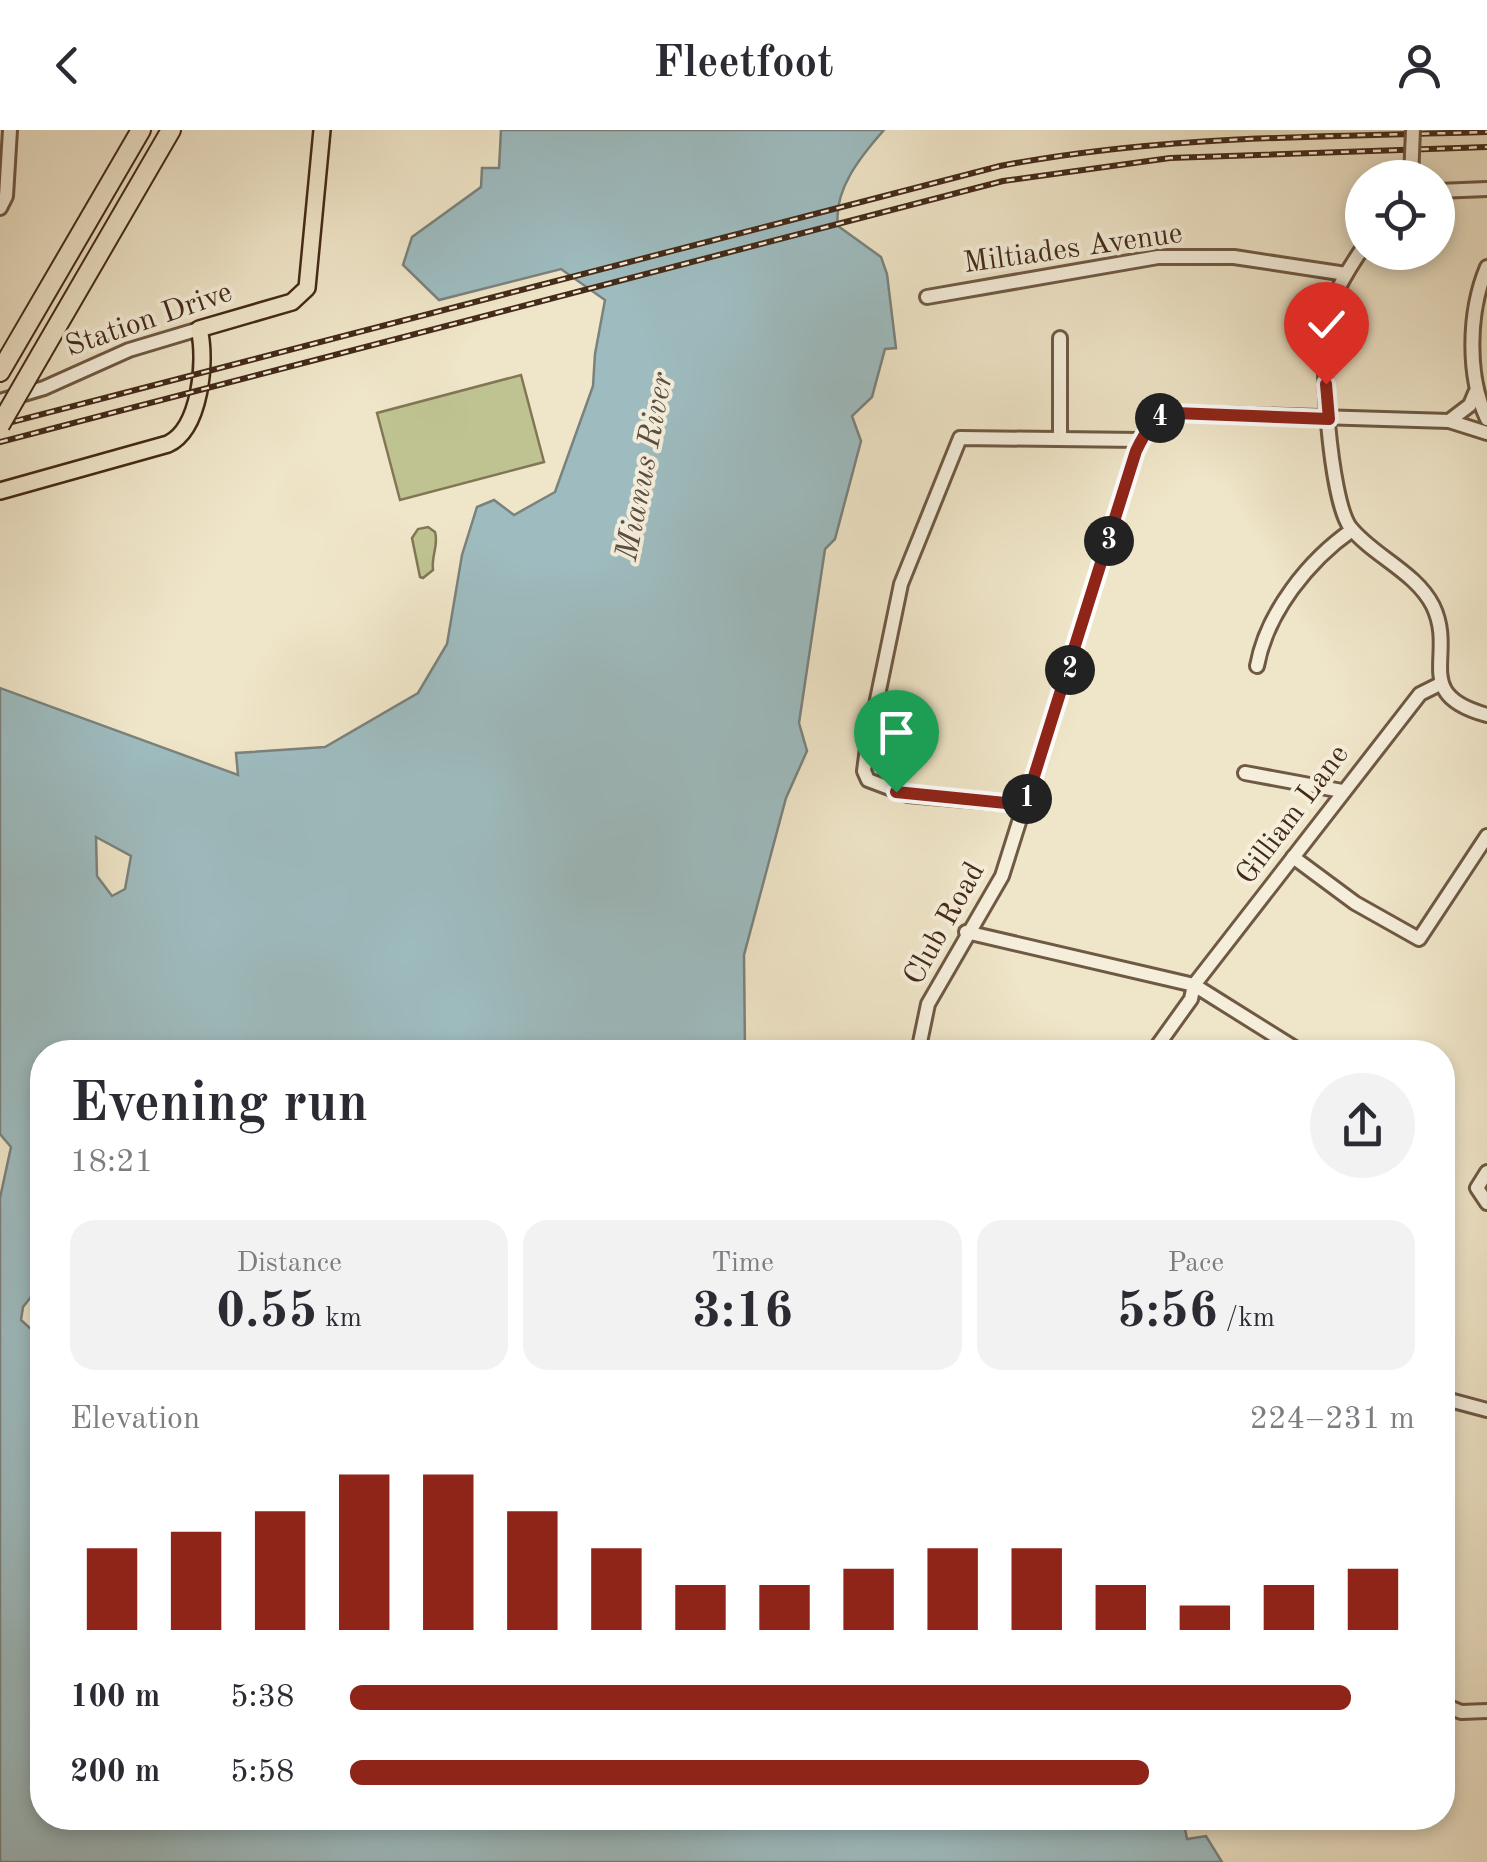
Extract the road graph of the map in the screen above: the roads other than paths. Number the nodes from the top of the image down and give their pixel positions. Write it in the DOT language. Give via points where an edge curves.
graph roads {
  1 [pos="10,130"];
  2 [pos="141,130"];
  3 [pos="171,130"];
  4 [pos="322,130"];
  5 [pos="1413,130"];
  6 [pos="1412,160"];
  7 [pos="1487,189"];
  8 [pos="1455,190"];
  9 [pos="0,208"];
  10 [pos="1487,267"];
  11 [pos="1349,270"];
  12 [pos="1346,274"];
  13 [pos="927,297"];
  14 [pos="200,329"];
  15 [pos="1060,338"];
  16 [pos="2,368"];
  17 [pos="1475,393"];
  18 [pos="0,400"];
  19 [pos="1329,419"];
  20 [pos="1487,419"];
  21 [pos="1450,421"];
  22 [pos="0,425"];
  23 [pos="1487,433"];
  24 [pos="1060,439"];
  25 [pos="1141,440"];
  26 [pos="0,491"];
  27 [pos="1352,530"];
  28 [pos="1258,666"];
  29 [pos="1440,684"];
  30 [pos="1487,715"];
  31 [pos="1245,773"];
  32 [pos="1342,791"];
  33 [pos="1025,805"];
  34 [pos="1487,836"];
  35 [pos="1293,857"];
  36 [pos="966,932"];
  37 [pos="1194,985"];
  38 [pos="920,1040"];
  39 [pos="1162,1040"];
  40 [pos="1282,1040"];
  41 [pos="1487,1172"];
  42 [pos="1487,1203"];
  43 [pos="1455,1401"];
  44 [pos="1487,1410"];
  45 [pos="1455,1709"];
  46 [pos="1487,1711"];
  1 -- 9 [label="street"];
  2 -- 16 [label="highway"];
  3 -- 22 [label="highway, bridge"];
  4 -- 14 [label="main road, Station Drive" via="309,283 302,296"];
  5 -- 6 [label="street, bridge"];
  7 -- 8 [label="street"];
  10 -- 17 [label="street" via="1475,318"];
  11 -- 12 [label="street"];
  12 -- 13 [label="street, Miltiades Avenue" via="1234,257 1158,257"];
  12 -- 19 [label="street" via="1327,318"];
  14 -- 18 [label="street, Station Drive"];
  14 -- 26 [label="main road" via="195,412 180,438"];
  15 -- 24 [label="street"];
  17 -- 20 [label="street"];
  17 -- 21 [label="street"];
  19 -- 21 [label="street"];
  19 -- 25 [label="street" via="1175,413 1157,420"];
  19 -- 27 [label="street" via="1338,502"];
  21 -- 23 [label="street"];
  24 -- 25 [label="street"];
  24 -- 33 [label="street" via="960,438 901,584 864,771 878,786 908,795"];
  25 -- 33 [label="street, Club Road"];
  27 -- 28 [label="street" via="1322,551 1288,597 1268,630"];
  27 -- 29 [label="street" via="1432,604"];
  29 -- 30 [label="street" via="1449,699"];
  29 -- 32 [label="street, Gilliam Lane" via="1420,694"];
  31 -- 32 [label="street"];
  32 -- 35 [label="street, Gilliam Lane"];
  33 -- 36 [label="street, Club Road" via="1002,876"];
  34 -- 35 [label="street" via="1419,939 1355,904"];
  35 -- 37 [label="street, Gilliam Lane"];
  36 -- 37 [label="street"];
  36 -- 38 [label="street, Club Road" via="928,1004"];
  37 -- 39 [label="street, Gilliam Lane"];
  37 -- 40 [label="street"];
  41 -- 42 [label="street" via="1477,1188"];
  43 -- 44 [label="street"];
  45 -- 46 [label="street"];
}
